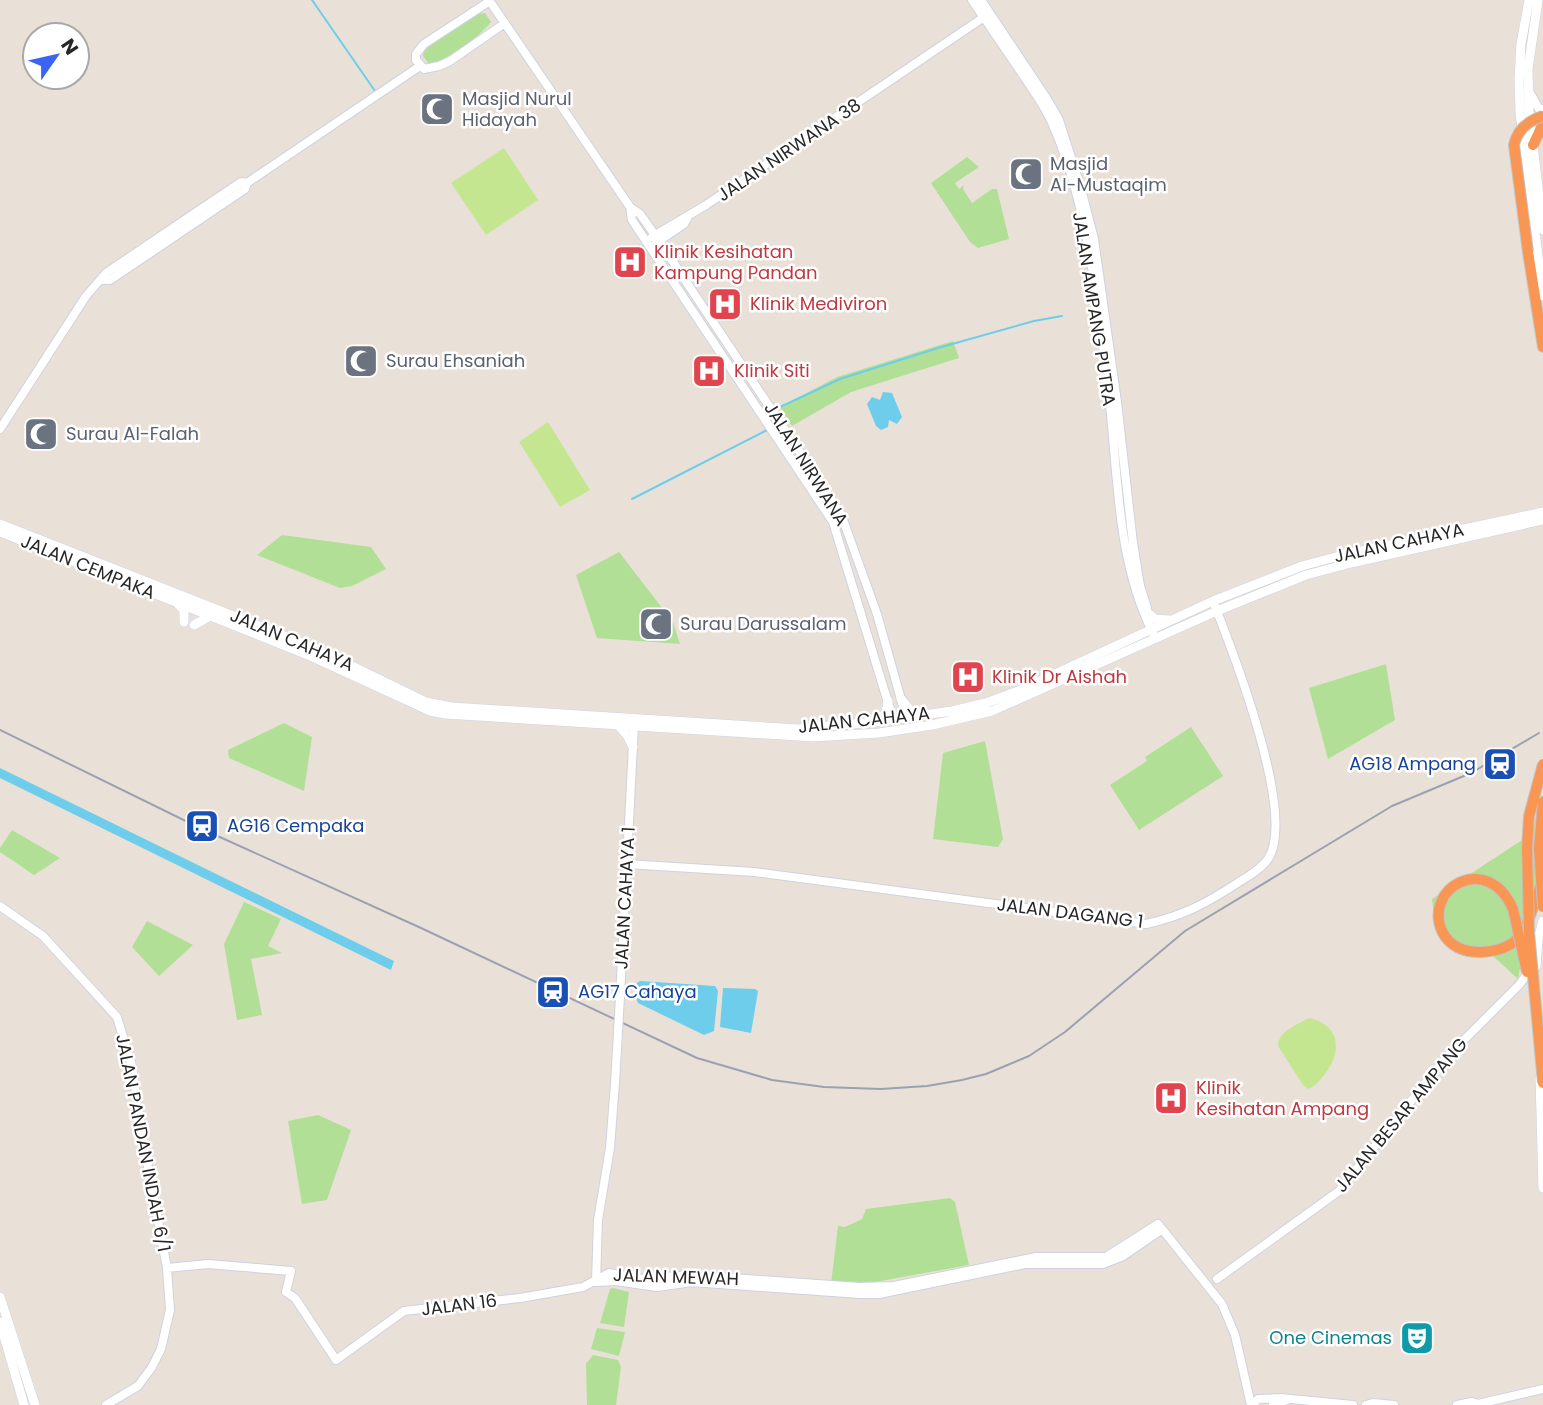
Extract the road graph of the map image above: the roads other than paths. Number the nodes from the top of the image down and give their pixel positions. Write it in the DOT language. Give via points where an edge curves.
graph roads {
  1 [pos="972,0"];
  2 [pos="981,0"];
  3 [pos="1528,0"];
  4 [pos="1538,0"];
  5 [pos="489,1"];
  6 [pos="986,17"];
  7 [pos="505,23"];
  8 [pos="420,66"];
  9 [pos="1528,88"];
  10 [pos="1542,116"];
  11 [pos="1532,145"];
  12 [pos="630,207"];
  13 [pos="1543,230"];
  14 [pos="662,238"];
  15 [pos="648,244"];
  16 [pos="1543,296"];
  17 [pos="1543,347"];
  18 [pos="0,429"];
  19 [pos="1543,512"];
  20 [pos="1540,522"];
  21 [pos="0,524"];
  22 [pos="848,528"];
  23 [pos="0,532"];
  24 [pos="837,533"];
  25 [pos="175,592"];
  26 [pos="1213,601"];
  27 [pos="177,603"];
  28 [pos="197,610"];
  29 [pos="221,610"];
  30 [pos="1217,611"];
  31 [pos="1146,614"];
  32 [pos="210,616"];
  33 [pos="1172,620"];
  34 [pos="184,622"];
  35 [pos="879,623"];
  36 [pos="194,625"];
  37 [pos="1156,633"];
  38 [pos="1138,636"];
  39 [pos="874,652"];
  40 [pos="901,699"];
  41 [pos="888,701"];
  42 [pos="924,715"];
  43 [pos="900,719"];
  44 [pos="618,720"];
  45 [pos="875,722"];
  46 [pos="650,723"];
  47 [pos="634,725"];
  48 [pos="932,725"];
  49 [pos="879,733"];
  50 [pos="633,747"];
  51 [pos="1543,764"];
  52 [pos="1543,802"];
  53 [pos="627,864"];
  54 [pos="1543,883"];
  55 [pos="0,906"];
  56 [pos="1543,907"];
  57 [pos="1543,921"];
  58 [pos="1536,961"];
  59 [pos="1537,1012"];
  60 [pos="1542,1088"];
  61 [pos="1543,1188"];
  62 [pos="1159,1227"];
  63 [pos="595,1256"];
  64 [pos="167,1268"];
  65 [pos="609,1273"];
  66 [pos="1201,1278"];
  67 [pos="1217,1279"];
  68 [pos="596,1282"];
  69 [pos="1215,1293"];
  70 [pos="0,1297"];
  71 [pos="0,1322"];
  72 [pos="1543,1389"];
  73 [pos="1287,1400"];
  74 [pos="1252,1404"];
  75 [pos="1477,1404"];
  76 [pos="24,1405"];
  77 [pos="35,1405"];
  78 [pos="106,1405"];
  79 [pos="1271,1405"];
  80 [pos="1353,1405"];
  81 [pos="1366,1405"];
  82 [pos="1394,1405"];
  83 [pos="1457,1405"];
  1 -- 6 [label="street, JALAN AMPANG PUTRA"];
  2 -- 6 [label="street, JALAN AMPANG PUTRA"];
  3 -- 16 [label="main road" via="1519,91"];
  4 -- 9 [label="main road" via="1529,48"];
  5 -- 7 [label="street"];
  5 -- 8 [label="street" via="424,44 416,54"];
  6 -- 14 [label="street, JALAN NIRWANA 38"];
  6 -- 31 [label="street, JALAN AMPANG PUTRA" via="1053,124 1074,191 1087,241 1129,565"];
  7 -- 8 [label="street" via="450,61 430,69"];
  7 -- 12 [label="street"];
  8 -- 18 [label="street" via="106,273 86,296"];
  9 -- 10 [label="street"];
  9 -- 11 [label="main road"];
  10 -- 11 [label="highway"];
  10 -- 17 [label="highway, bridge" via="1523,127 1514,145"];
  11 -- 13 [label="main road"];
  12 -- 14 [label="street, JALAN NIRWANA"];
  12 -- 15 [label="street, JALAN NIRWANA" via="632,220"];
  14 -- 15 [label="street, JALAN NIRWANA 38"];
  14 -- 22 [label="street, JALAN NIRWANA"];
  15 -- 24 [label="street, JALAN NIRWANA" via="817,496"];
  19 -- 26 [label="main road, JALAN CAHAYA" via="1343,555 1290,570"];
  20 -- 30 [label="main road, JALAN CAHAYA" via="1306,575"];
  21 -- 25 [label="main road, JALAN CEMPAKA"];
  22 -- 24 [label="street"];
  22 -- 35 [label="street, JALAN NIRWANA"];
  23 -- 27 [label="main road, JALAN CEMPAKA"];
  24 -- 39 [label="street, JALAN NIRWANA"];
  25 -- 28 [label="main road"];
  25 -- 29 [label="main road, JALAN CAHAYA"];
  26 -- 30 [label="street, JALAN DAGANG 1"];
  26 -- 33 [label="main road, JALAN CAHAYA"];
  27 -- 28 [label="main road, JALAN CAHAYA"];
  27 -- 34 [label="main road" via="184,610"];
  28 -- 29 [label="main road"];
  28 -- 32 [label="main road, JALAN CAHAYA"];
  29 -- 44 [label="main road, JALAN CAHAYA" via="317,649 426,702"];
  30 -- 37 [label="main road, JALAN CAHAYA"];
  30 -- 53 [label="street, JALAN DAGANG 1" via="1258,727 1270,779 1275,839 1268,860 1259,869 1197,909 1146,924 754,872"];
  31 -- 33 [label="main road"];
  31 -- 37 [label="street, JALAN AMPANG PUTRA"];
  31 -- 38 [label="main road"];
  32 -- 36 [label="main road"];
  32 -- 44 [label="main road, JALAN CAHAYA" via="430,711"];
  33 -- 37 [label="main road, JALAN CAHAYA"];
  35 -- 39 [label="street" via="880,646"];
  35 -- 40 [label="street, JALAN NIRWANA"];
  37 -- 38 [label="main road, JALAN CAHAYA"];
  37 -- 48 [label="main road, JALAN CAHAYA" via="992,711"];
  38 -- 42 [label="main road, JALAN CAHAYA" via="986,703"];
  39 -- 41 [label="street, JALAN NIRWANA"];
  40 -- 42 [label="main road" via="910,710"];
  40 -- 43 [label="street, JALAN NIRWANA"];
  41 -- 43 [label="street, JALAN NIRWANA"];
  41 -- 45 [label="main road" via="886,713"];
  42 -- 43 [label="main road, JALAN CAHAYA"];
  43 -- 45 [label="main road, JALAN CAHAYA"];
  43 -- 48 [label="main road"];
  43 -- 49 [label="main road"];
  44 -- 46 [label="main road, JALAN CAHAYA"];
  44 -- 47 [label="main road"];
  44 -- 50 [label="main road"];
  45 -- 46 [label="main road, JALAN CAHAYA" via="798,729"];
  46 -- 47 [label="main road, JALAN CAHAYA"];
  46 -- 49 [label="main road, JALAN CAHAYA" via="813,737"];
  46 -- 50 [label="main road"];
  47 -- 50 [label="street, JALAN CAHAYA 1"];
  48 -- 49 [label="main road, JALAN CAHAYA"];
  50 -- 53 [label="street, JALAN CAHAYA 1"];
  51 -- 59 [label="highway, bridge" via="1529,817 1527,848"];
  52 -- 56 [label="highway, bridge" via="1539,848"];
  53 -- 63 [label="street, JALAN CAHAYA 1, bridge" via="610,1148"];
  54 -- 59 [label="highway, bridge" via="1525,931 1516,942 1502,949 1464,950 1444,936 1439,918 1443,898 1462,881 1488,880 1497,885 1513,909"];
  55 -- 64 [label="street, JALAN PANDAN INDAH 6/1" via="43,936 119,1023 132,1066"];
  57 -- 58 [label="main road"];
  58 -- 60 [label="main road"];
  58 -- 67 [label="street, JALAN BESAR AMPANG" via="1520,984 1443,1061 1339,1191"];
  59 -- 60 [label="highway, bridge"];
  60 -- 61 [label="main road"];
  62 -- 65 [label="street, JALAN MEWAH" via="1106,1257 1036,1257 894,1286 691,1275 642,1279"];
  62 -- 66 [label="street"];
  62 -- 68 [label="street, JALAN MEWAH" via="1109,1262 1025,1264 879,1294 692,1282 657,1287"];
  63 -- 65 [label="street"];
  63 -- 68 [label="street, JALAN CAHAYA 1"];
  64 -- 68 [label="street, JALAN 16" via="208,1264 291,1271 286,1292 295,1298 336,1360 404,1311 520,1298"];
  64 -- 78 [label="street, JALAN PANDAN INDAH 6/1" via="170,1310 161,1349 138,1386"];
  65 -- 68 [label="street, JALAN MEWAH"];
  66 -- 67 [label="street"];
  66 -- 69 [label="street"];
  67 -- 69 [label="street"];
  69 -- 74 [label="street" via="1235,1335"];
  70 -- 77 [label="main road"];
  71 -- 76 [label="main road"];
  72 -- 75 [label="street"];
  73 -- 74 [label="street" via="1258,1399"];
  73 -- 79 [label="street"];
  73 -- 80 [label="street"];
  75 -- 83 [label="street"];
  81 -- 82 [label="street"];
}
